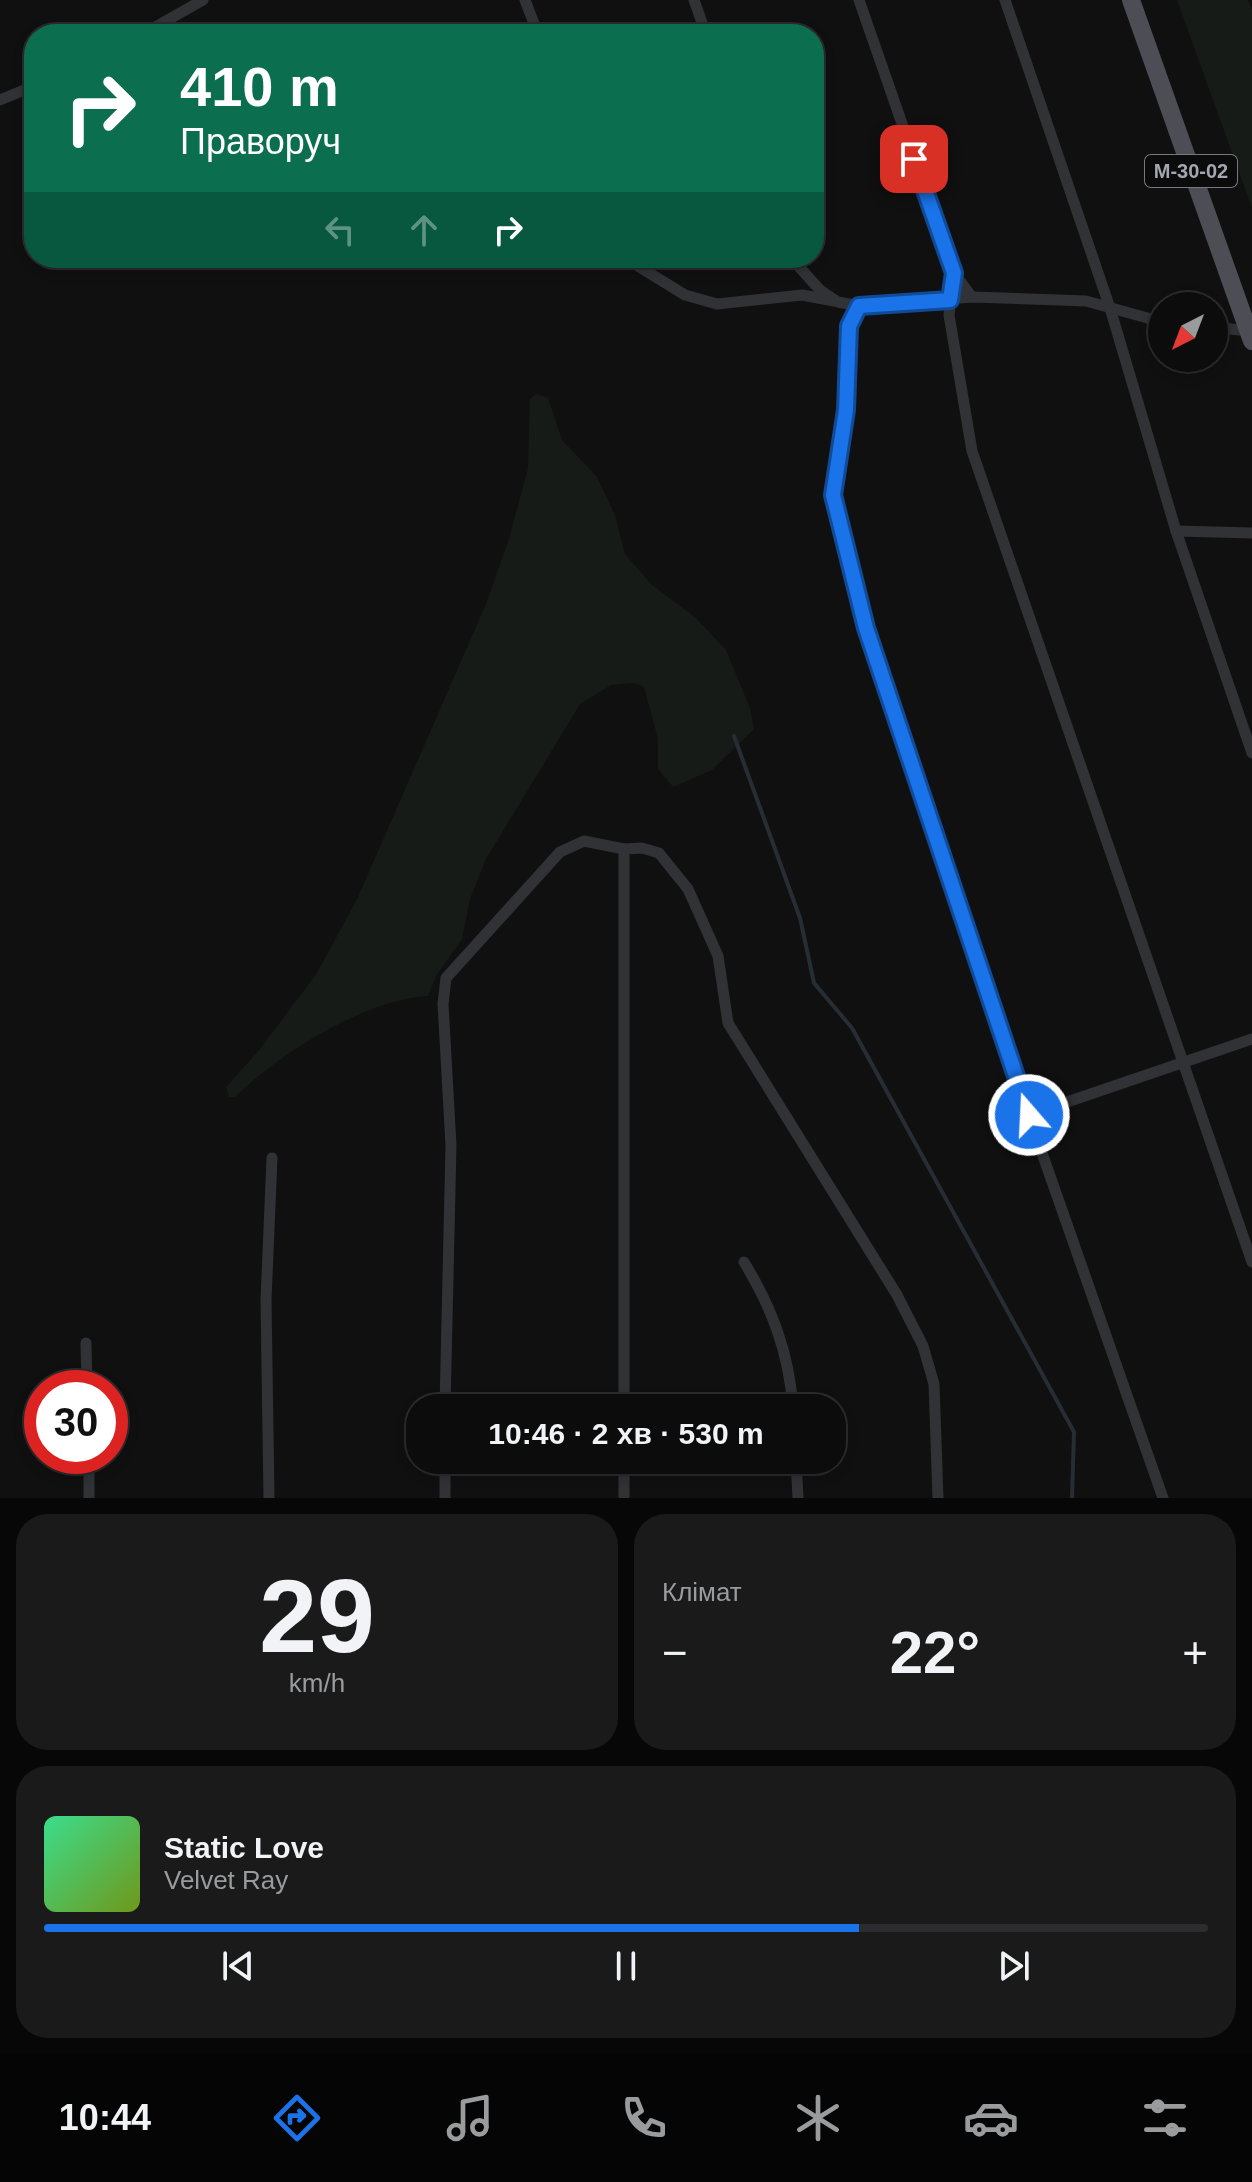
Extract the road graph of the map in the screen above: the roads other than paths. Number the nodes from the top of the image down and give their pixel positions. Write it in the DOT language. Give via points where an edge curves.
graph roads {
  1 [pos="203,0"];
  2 [pos="525,0"];
  3 [pos="694,0"];
  4 [pos="859,0"];
  5 [pos="1005,0"];
  6 [pos="1131,0"];
  7 [pos="161,24"];
  8 [pos="534,24"];
  9 [pos="702,24"];
  10 [pos="24,90"];
  11 [pos="0,100"];
  12 [pos="641,268"];
  13 [pos="800,268"];
  14 [pos="954,273"];
  15 [pos="972,297"];
  16 [pos="950,300"];
  17 [pos="838,302"];
  18 [pos="859,306"];
  19 [pos="1110,308"];
  20 [pos="1148,318"];
  21 [pos="1228,330"];
  22 [pos="1250,336"];
  23 [pos="1176,531"];
  24 [pos="1252,533"];
  25 [pos="1252,753"];
  26 [pos="624,849"];
  27 [pos="1252,1039"];
  28 [pos="1181,1063"];
  29 [pos="1029,1115"];
  30 [pos="272,1158"];
  31 [pos="744,1262"];
  32 [pos="1252,1262"];
  33 [pos="86,1343"];
  34 [pos="87,1370"];
  35 [pos="445,1394"];
  36 [pos="624,1394"];
  37 [pos="791,1394"];
  38 [pos="89,1474"];
  39 [pos="445,1474"];
  40 [pos="624,1474"];
  41 [pos="797,1474"];
  42 [pos="89,1498"];
  43 [pos="269,1498"];
  44 [pos="445,1498"];
  45 [pos="624,1498"];
  46 [pos="798,1498"];
  47 [pos="938,1498"];
  48 [pos="1163,1498"];
  1 -- 7 [label="street"];
  2 -- 8 [label="street"];
  3 -- 9 [label="street"];
  4 -- 14 [label="street"];
  5 -- 19 [label="street"];
  6 -- 22 [label="main road, М-30-02"];
  10 -- 11 [label="street"];
  12 -- 17 [label="street" via="685,295 717,304 802,295"];
  13 -- 17 [label="street"];
  14 -- 15 [label="street"];
  14 -- 16 [label="street"];
  15 -- 16 [label="street"];
  15 -- 19 [label="street" via="1086,301"];
  16 -- 18 [label="street"];
  16 -- 28 [label="street" via="972,451"];
  17 -- 18 [label="street"];
  18 -- 29 [label="street" via="849,326 846,410 833,495 866,628"];
  19 -- 20 [label="street"];
  19 -- 23 [label="street"];
  21 -- 22 [label="street"];
  23 -- 24 [label="street"];
  23 -- 25 [label="street"];
  26 -- 35 [label="street" via="584,841 560,852 446,978 451,1145"];
  26 -- 36 [label="street"];
  26 -- 47 [label="street" via="659,853 688,889 718,956 728,1023 897,1295 923,1346 934,1384"];
  27 -- 28 [label="street"];
  28 -- 29 [label="street"];
  28 -- 32 [label="street"];
  29 -- 48 [label="street"];
  30 -- 43 [label="street" via="266,1300"];
  31 -- 37 [label="street" via="781,1338"];
  33 -- 34 [label="street"];
  38 -- 42 [label="street"];
  39 -- 44 [label="street"];
  40 -- 45 [label="street"];
  41 -- 46 [label="street"];
}
